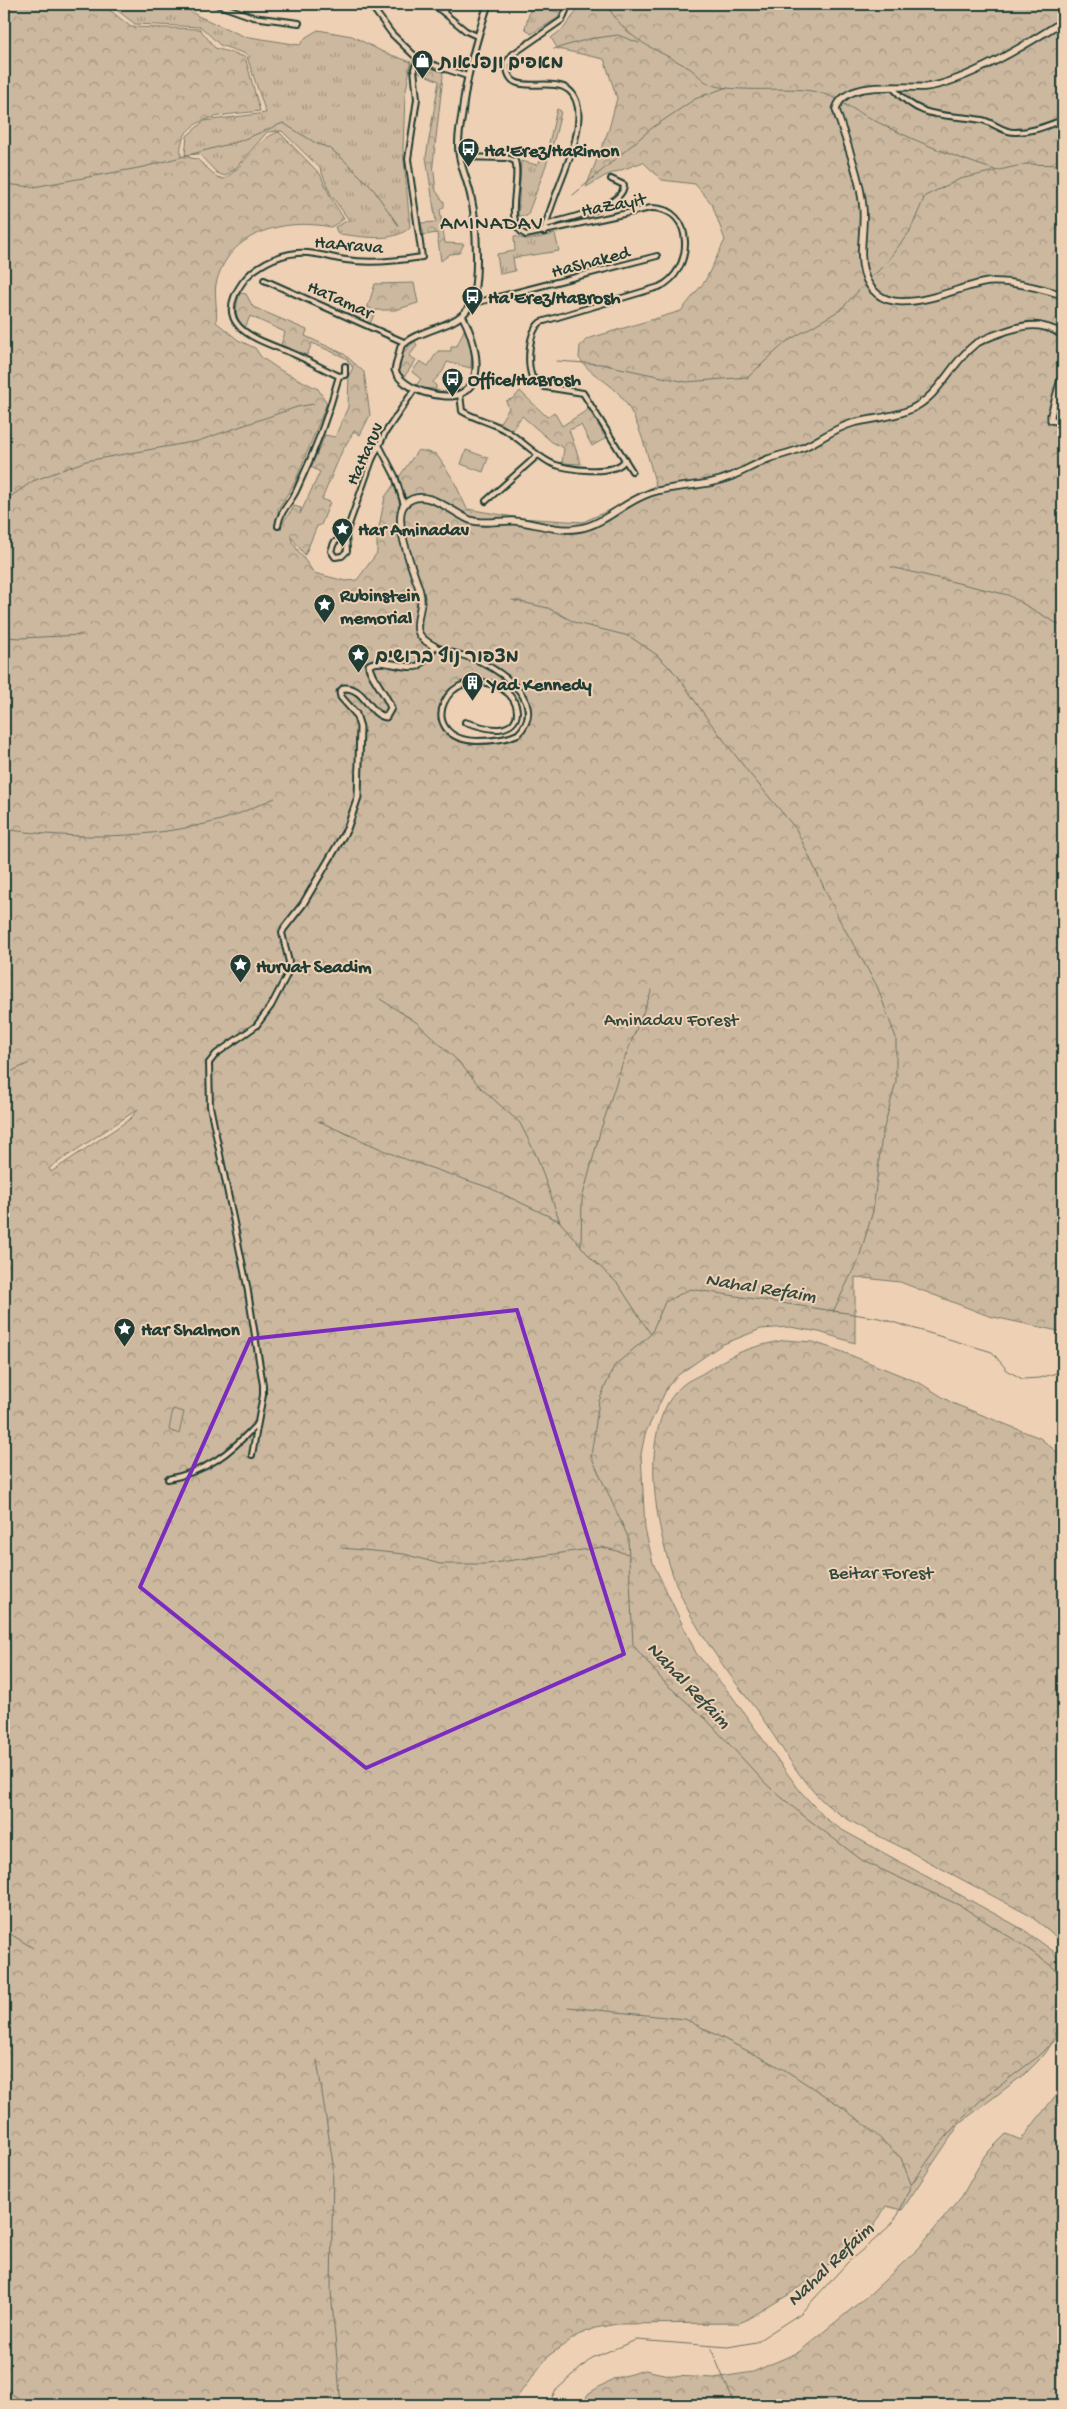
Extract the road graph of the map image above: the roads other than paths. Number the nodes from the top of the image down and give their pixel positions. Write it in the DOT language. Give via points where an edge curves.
graph roads {
  1 [pos="217,4"];
  2 [pos="370,4"];
  3 [pos="433,4"];
  4 [pos="446,4"];
  5 [pos="488,4"];
  6 [pos="570,4"];
  7 [pos="444,12"];
  8 [pos="1063,20"];
  9 [pos="300,23"];
  10 [pos="477,36"];
  11 [pos="418,59"];
  12 [pos="467,76"];
  13 [pos="893,88"];
  14 [pos="1063,120"];
  15 [pos="460,157"];
  16 [pos="611,179"];
  17 [pos="545,225"];
  18 [pos="544,232"];
  19 [pos="657,256"];
  20 [pos="264,280"];
  21 [pos="1063,295"];
  22 [pos="470,304"];
  23 [pos="462,315"];
  24 [pos="1063,338"];
  25 [pos="406,343"];
  26 [pos="345,366"];
  27 [pos="1063,372"];
  28 [pos="339,376"];
  29 [pos="414,390"];
  30 [pos="460,394"];
  31 [pos="1063,422"];
  32 [pos="379,445"];
  33 [pos="538,455"];
  34 [pos="625,459"];
  35 [pos="632,471"];
  36 [pos="486,501"];
  37 [pos="404,505"];
  38 [pos="278,526"];
  39 [pos="346,533"];
  40 [pos="434,646"];
  41 [pos="466,722"];
  42 [pos="285,926"];
  43 [pos="258,1424"];
  44 [pos="252,1455"];
  45 [pos="168,1479"];
  1 -- 9 [label="street" via="253,17"];
  2 -- 11 [label="street" via="392,34"];
  3 -- 7 [label="street"];
  4 -- 7 [label="street"];
  5 -- 10 [label="street"];
  6 -- 17 [label="street" via="562,20 513,54 507,65 516,82 566,86 577,104 576,136"];
  7 -- 10 [label="street"];
  8 -- 13 [label="main road" via="951,82"];
  10 -- 12 [label="street"];
  11 -- 12 [label="street"];
  11 -- 28 [label="street, HaArava" via="414,67 417,100 408,159 422,257 364,262 311,253 288,254 265,263 248,276 240,285 234,304 234,320 244,333"];
  12 -- 15 [label="street" via="459,136"];
  13 -- 14 [label="street" via="906,103 925,112 983,120 1013,132"];
  13 -- 21 [label="main road" via="851,91 838,100 836,109 863,208 863,270 875,293 896,302 918,301 990,282"];
  15 -- 18 [label="street" via="515,161 518,172 514,204 516,225 526,234"];
  15 -- 22 [label="street" via="474,222 476,265"];
  16 -- 17 [label="street" via="624,185 615,201"];
  17 -- 18 [label="street"];
  18 -- 34 [label="street, HaZayit" via="651,208 672,212 681,226 684,257 676,273 664,285 541,322 533,333 529,363 532,378 545,387 583,393"];
  19 -- 22 [label="street, HaShaked"];
  20 -- 25 [label="street, HaTamar"];
  22 -- 23 [label="street"];
  23 -- 25 [label="street"];
  23 -- 30 [label="street" via="474,341 476,361 470,383"];
  24 -- 37 [label="main road" via="1051,328 1031,325 997,334 973,346 936,393 910,410 834,430 803,448 769,459 719,482 648,494 588,526 564,530 516,521 470,520 431,500 412,500"];
  25 -- 29 [label="street" via="399,350 395,370 397,376"];
  26 -- 28 [label="street" via="345,375"];
  27 -- 31 [label="main road" via="1051,415 1051,420"];
  28 -- 38 [label="street" via="321,437 296,492 280,515"];
  29 -- 30 [label="street"];
  29 -- 32 [label="street, HaHaruv"];
  30 -- 33 [label="street" via="462,411 503,429"];
  32 -- 37 [label="street" via="395,476"];
  32 -- 39 [label="street, HaHaruv"];
  33 -- 34 [label="street" via="555,465 572,469 611,469"];
  33 -- 36 [label="street"];
  34 -- 35 [label="street, HaZayit"];
  37 -- 40 [label="main road" via="401,528 421,597 416,625 424,640"];
  39 -- 39 [label="street, HaHaruv" via="332,547 332,554 336,557 347,550"];
  40 -- 41 [label="street" via="497,671 526,700 528,718 518,734 498,740 468,741 449,732 441,714 444,700 466,684 478,682 504,690 518,710 512,724 500,729"];
  40 -- 42 [label="street" via="423,664 415,667 369,665 370,674 389,700 391,708 386,716 379,714 358,691 344,688 340,692 356,714 360,726 358,797 347,829 303,904"];
  42 -- 43 [label="street" via="282,933 289,962 287,975 271,1006 256,1026 216,1054 209,1063 210,1106 242,1257 263,1384"];
  43 -- 44 [label="street"];
  43 -- 45 [label="street" via="226,1456 191,1474"];
}
